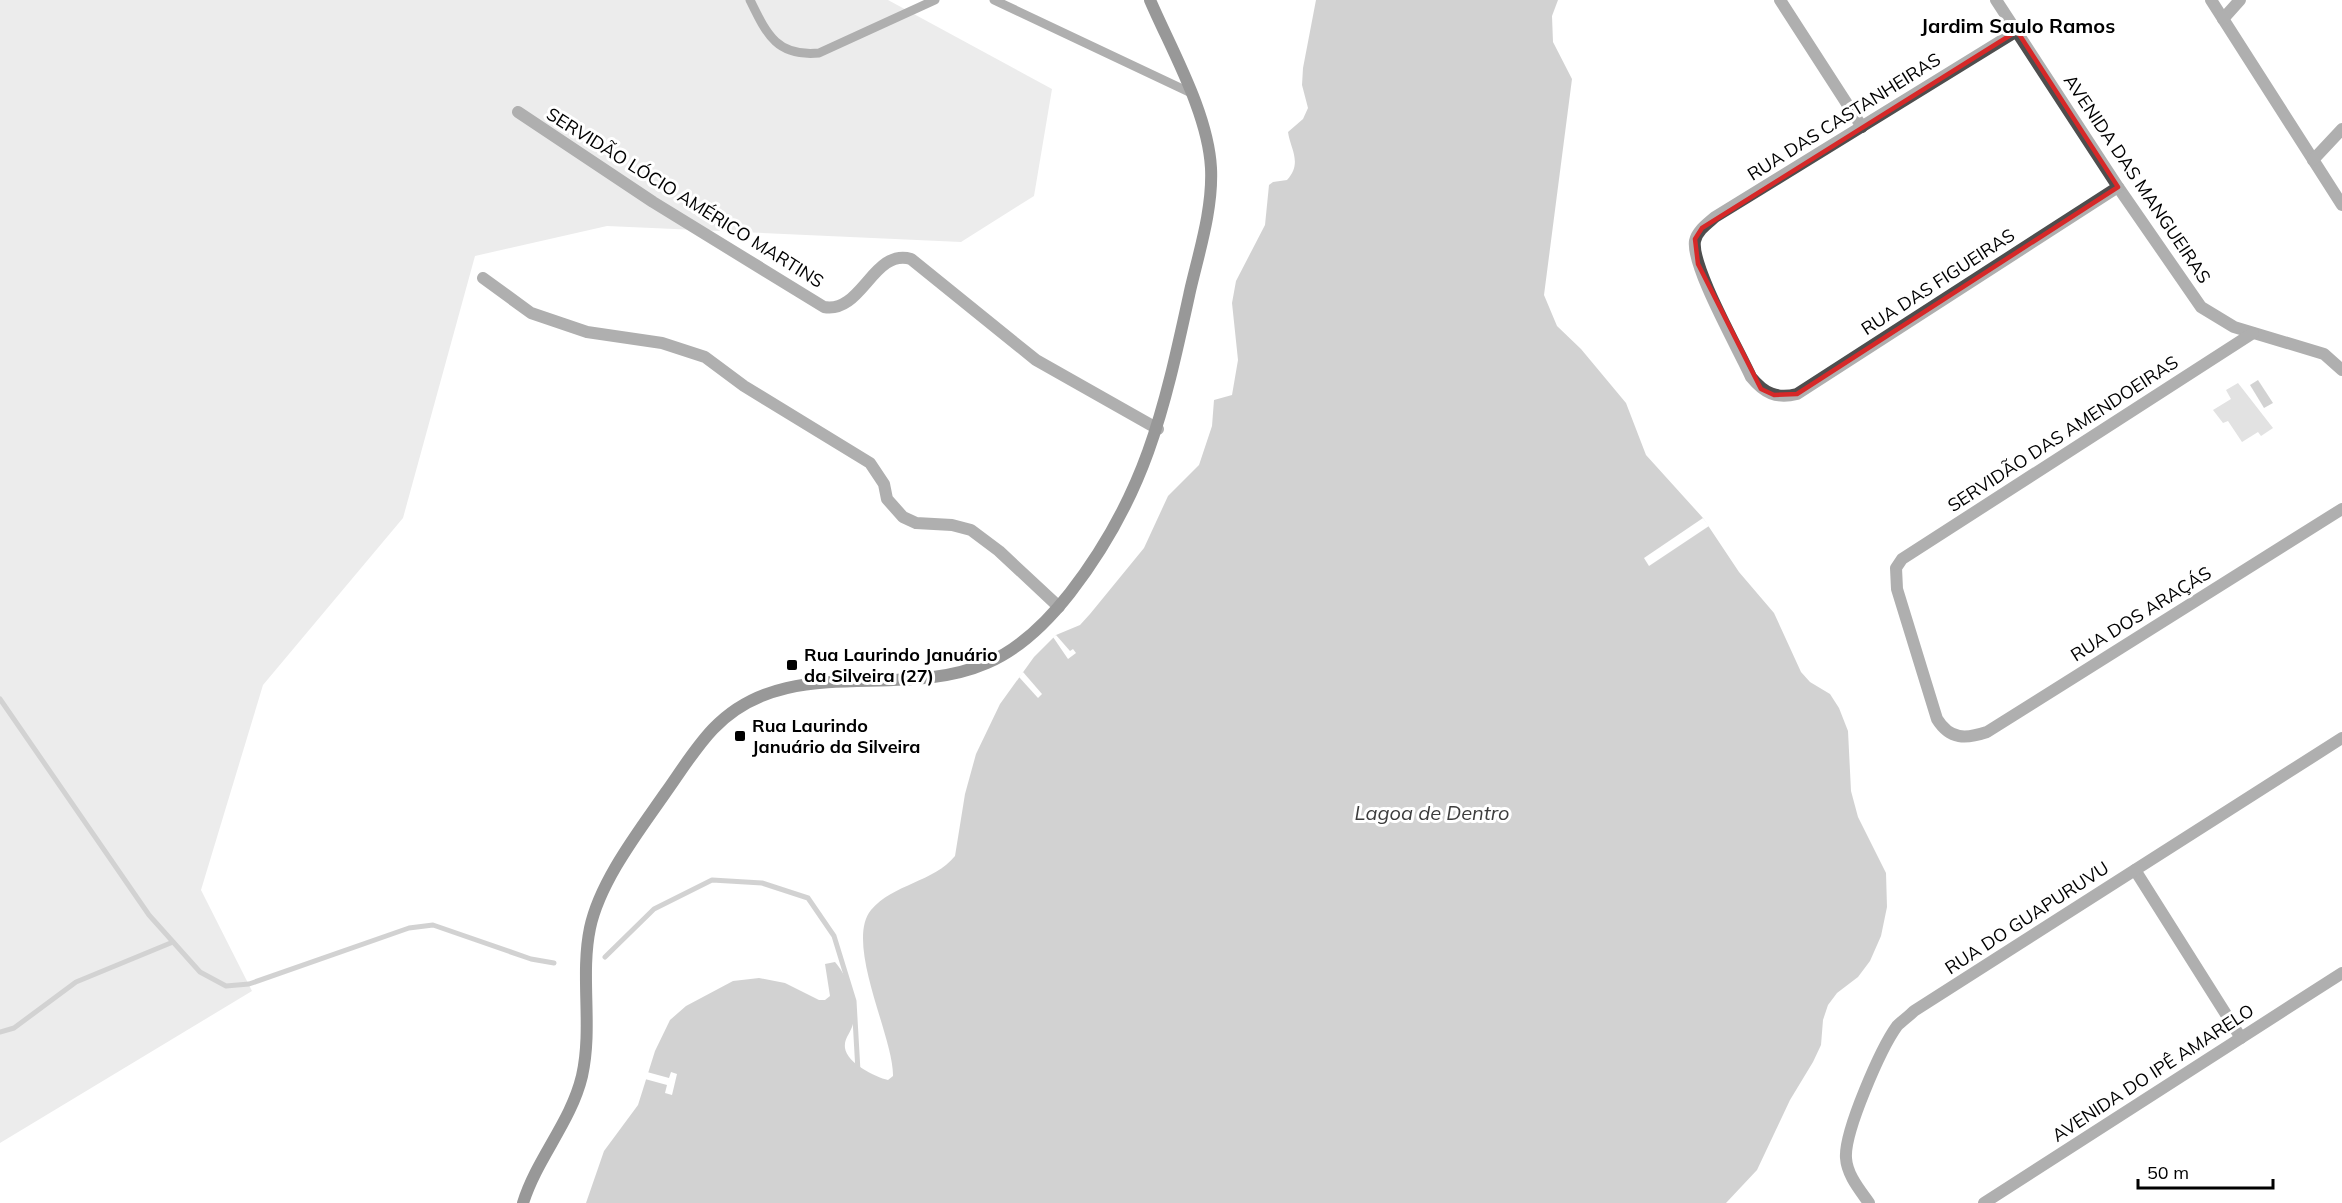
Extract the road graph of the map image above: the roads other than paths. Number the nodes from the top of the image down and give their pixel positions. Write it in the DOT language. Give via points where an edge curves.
graph roads {
  1 [pos="750,0"];
  2 [pos="935,0"];
  3 [pos="994,0"];
  4 [pos="1150,0"];
  5 [pos="1780,0"];
  6 [pos="1996,0"];
  7 [pos="2211,0"];
  8 [pos="2240,0"];
  9 [pos="2223,19"];
  10 [pos="2016,31"];
  11 [pos="1189,92"];
  12 [pos="518,112"];
  13 [pos="1862,127"];
  14 [pos="2342,129"];
  15 [pos="2313,160"];
  16 [pos="2118,187"];
  17 [pos="2342,206"];
  18 [pos="483,279"];
  19 [pos="2253,333"];
  20 [pos="2342,370"];
  21 [pos="1774,396"];
  22 [pos="1158,429"];
  23 [pos="2342,508"];
  24 [pos="1059,607"];
  25 [pos="1955,736"];
  26 [pos="2342,738"];
  27 [pos="2135,870"];
  28 [pos="2342,974"];
  29 [pos="2241,1038"];
  30 [pos="523,1203"];
  31 [pos="1869,1203"];
  32 [pos="1984,1203"];
  1 -- 2 [label="lane" via="760,22 783,50 800,55 819,53"];
  3 -- 11 [label="lane"];
  4 -- 11 [label="main road"];
  5 -- 13 [label="street"];
  6 -- 10 [label="street, AVENIDA DAS MANGUEIRAS"];
  7 -- 9 [label="street"];
  8 -- 9 [label="street"];
  9 -- 15 [label="street"];
  10 -- 13 [label="street, RUA DAS CASTANHEIRAS"];
  10 -- 16 [label="street, AVENIDA DAS MANGUEIRAS"];
  11 -- 22 [label="main road" via="1208,146 1209,199"];
  12 -- 22 [label="street, SERVIDÃO LÓCIO AMÉRICO MARTINS" via="653,202 824,307 834,309 846,303 890,260 900,256 911,260 1036,360"];
  13 -- 21 [label="street, RUA DAS CASTANHEIRAS" via="1715,217 1695,239 1698,264 1751,377"];
  14 -- 15 [label="street"];
  15 -- 17 [label="street"];
  16 -- 19 [label="street, AVENIDA DAS MANGUEIRAS" via="2201,307 2216,318"];
  16 -- 21 [label="street, RUA DAS FIGUEIRAS" via="1797,394"];
  18 -- 24 [label="street" via="531,313 586,332 662,343 705,357 744,386 870,463 884,484 887,498 903,517 916,523 971,530"];
  19 -- 20 [label="street, AVENIDA DAS MANGUEIRAS" via="2310,348 2334,360"];
  19 -- 25 [label="street, SERVIDÃO DAS AMENDOEIRAS" via="1902,559 1896,568 1897,589 1938,719 1944,730"];
  22 -- 24 [label="main road" via="1124,510"];
  23 -- 25 [label="street, RUA DOS ARAÇÁS" via="1987,732 1970,738"];
  24 -- 30 [label="main road" via="1011,650 971,670 923,679 849,680 795,686 748,702 710,732 640,830 596,907 588,947 582,1073 567,1118"];
  26 -- 27 [label="street, RUA DO GUAPURUVU"];
  27 -- 29 [label="street"];
  27 -- 31 [label="street, RUA DO GUAPURUVU" via="1898,1025 1850,1127 1846,1144 1851,1177"];
  28 -- 29 [label="street, AVENIDA DO IPÊ AMARELO"];
  29 -- 32 [label="street, AVENIDA DO IPÊ AMARELO"];
}
